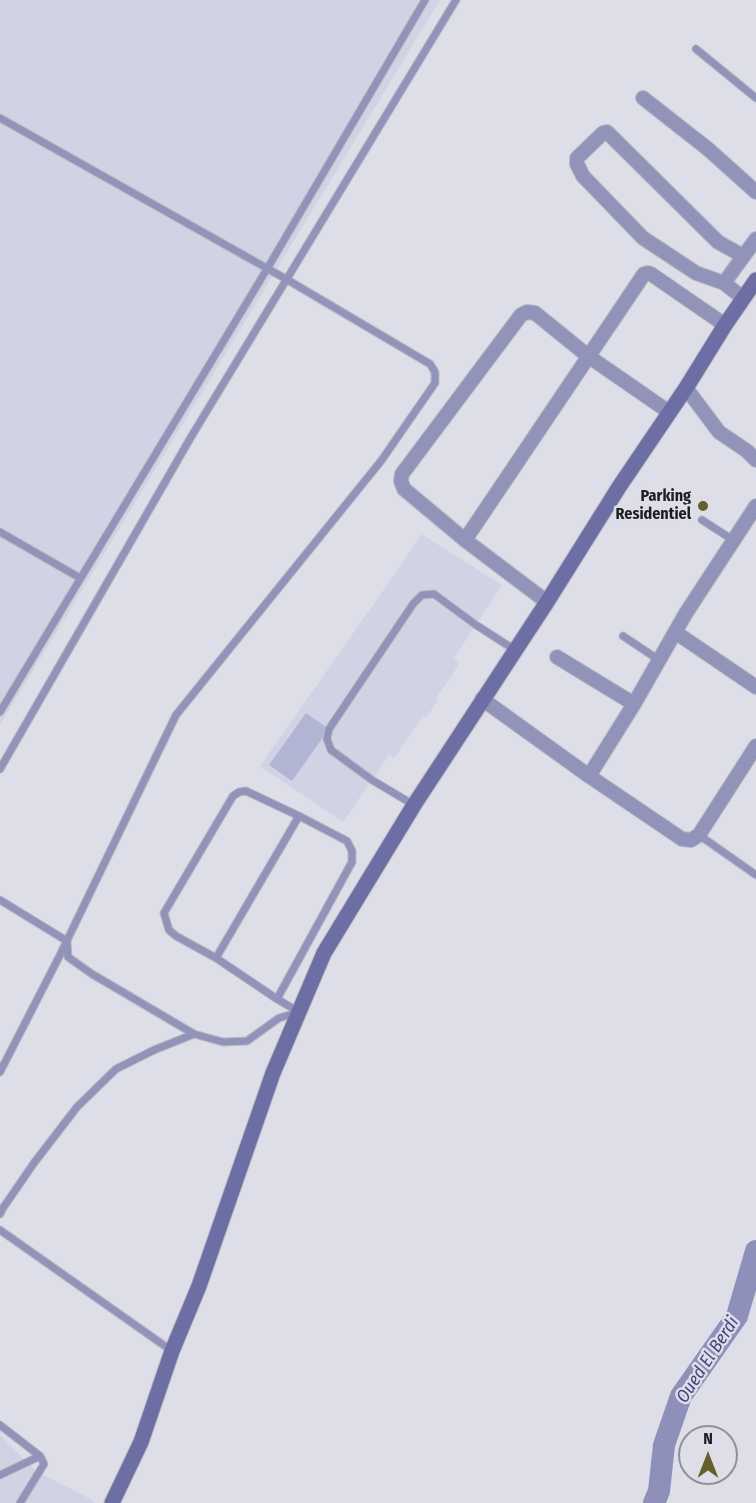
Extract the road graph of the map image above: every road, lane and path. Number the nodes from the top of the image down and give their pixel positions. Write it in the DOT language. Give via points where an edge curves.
graph roads {
  1 [pos="425,0"];
  2 [pos="456,0"];
  3 [pos="696,49"];
  4 [pos="643,98"];
  5 [pos="756,98"];
  6 [pos="0,118"];
  7 [pos="756,192"];
  8 [pos="756,239"];
  9 [pos="743,256"];
  10 [pos="267,269"];
  11 [pos="286,279"];
  12 [pos="756,281"];
  13 [pos="724,283"];
  14 [pos="743,298"];
  15 [pos="724,325"];
  16 [pos="588,356"];
  17 [pos="686,388"];
  18 [pos="669,412"];
  19 [pos="756,460"];
  20 [pos="756,506"];
  21 [pos="702,520"];
  22 [pos="0,532"];
  23 [pos="465,540"];
  24 [pos="734,540"];
  25 [pos="80,578"];
  26 [pos="547,602"];
  27 [pos="675,632"];
  28 [pos="623,636"];
  29 [pos="516,650"];
  30 [pos="557,657"];
  31 [pos="659,660"];
  32 [pos="756,687"];
  33 [pos="482,699"];
  34 [pos="634,704"];
  35 [pos="0,712"];
  36 [pos="756,746"];
  37 [pos="0,769"];
  38 [pos="589,776"];
  39 [pos="414,805"];
  40 [pos="299,816"];
  41 [pos="699,835"];
  42 [pos="756,875"];
  43 [pos="0,900"];
  44 [pos="67,941"];
  45 [pos="216,958"];
  46 [pos="277,999"];
  47 [pos="298,1012"];
  48 [pos="194,1034"];
  49 [pos="0,1072"];
  50 [pos="0,1214"];
  51 [pos="0,1230"];
  52 [pos="172,1351"];
  53 [pos="0,1425"];
  54 [pos="40,1456"];
  55 [pos="0,1475"];
  56 [pos="20,1503"];
  57 [pos="112,1503"];
  1 -- 10 [label="lane"];
  2 -- 11 [label="lane"];
  3 -- 5 [label="lane"];
  4 -- 7 [label="street"];
  6 -- 10 [label="lane"];
  8 -- 9 [label="street"];
  9 -- 13 [label="street"];
  9 -- 13 [label="street" via="718,242 607,132 577,158 583,176 643,238 696,273"];
  10 -- 11 [label="lane"];
  10 -- 25 [label="lane"];
  11 -- 37 [label="lane"];
  11 -- 44 [label="lane" via="430,364 435,383 381,461 176,715"];
  12 -- 14 [label="main road"];
  13 -- 14 [label="street"];
  14 -- 15 [label="main road"];
  15 -- 16 [label="street" via="648,273"];
  15 -- 17 [label="main road"];
  16 -- 18 [label="street"];
  16 -- 23 [label="street"];
  16 -- 23 [label="street" via="535,314 521,315 402,474 404,489"];
  17 -- 18 [label="main road"];
  17 -- 19 [label="street" via="719,432"];
  18 -- 26 [label="main road"];
  20 -- 24 [label="street"];
  21 -- 24 [label="lane"];
  22 -- 25 [label="lane"];
  23 -- 26 [label="street"];
  24 -- 27 [label="street"];
  25 -- 35 [label="lane"];
  26 -- 29 [label="main road"];
  27 -- 31 [label="street"];
  27 -- 32 [label="street"];
  28 -- 31 [label="lane"];
  29 -- 33 [label="main road"];
  29 -- 39 [label="lane" via="434,594 422,595 412,604 329,729 331,750"];
  30 -- 34 [label="street"];
  31 -- 34 [label="street"];
  33 -- 38 [label="street"];
  33 -- 39 [label="main road"];
  34 -- 38 [label="street"];
  36 -- 41 [label="street"];
  38 -- 41 [label="street" via="682,839 692,840"];
  39 -- 47 [label="main road" via="324,953"];
  40 -- 45 [label="lane"];
  40 -- 45 [label="lane" via="246,791 233,796 164,913 169,930"];
  40 -- 46 [label="lane" via="347,841 352,862"];
  41 -- 42 [label="lane"];
  43 -- 44 [label="lane"];
  44 -- 48 [label="lane" via="68,957"];
  44 -- 49 [label="lane"];
  45 -- 46 [label="lane"];
  46 -- 47 [label="lane"];
  47 -- 48 [label="lane" via="279,1018 247,1041 223,1042"];
  47 -- 52 [label="main road"];
  48 -- 50 [label="lane" via="116,1069 77,1107"];
  51 -- 52 [label="lane"];
  52 -- 57 [label="main road" via="141,1442"];
  53 -- 54 [label="lane"];
  54 -- 55 [label="lane"];
  54 -- 56 [label="lane" via="44,1464"];
}
